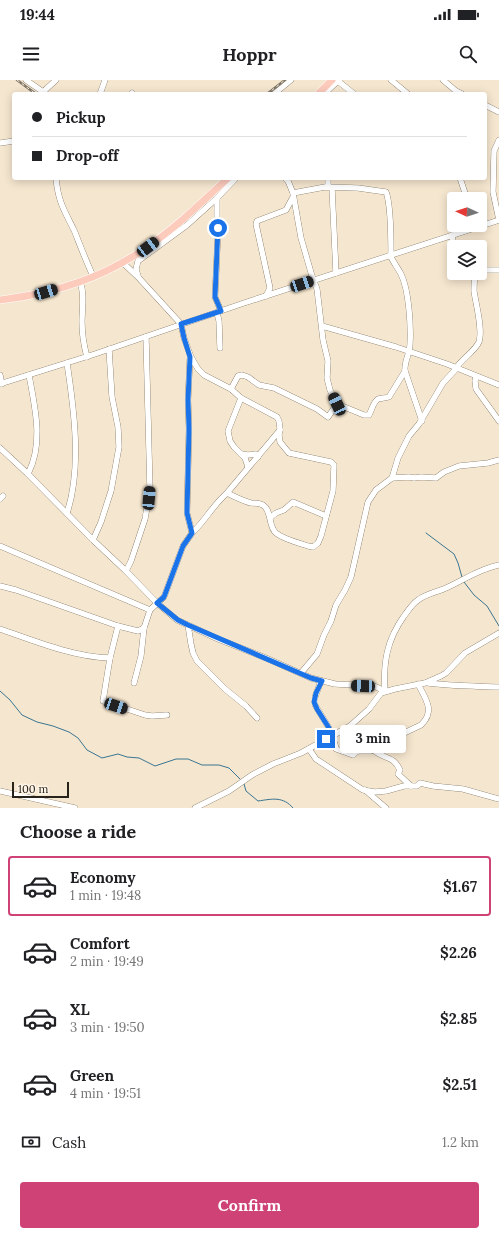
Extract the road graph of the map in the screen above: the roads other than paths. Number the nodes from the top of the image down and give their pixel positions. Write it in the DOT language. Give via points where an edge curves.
graph roads {
  1 [pos="26,80"];
  2 [pos="56,80"];
  3 [pos="105,80"];
  4 [pos="291,80"];
  5 [pos="337,80"];
  6 [pos="391,80"];
  7 [pos="443,80"];
  8 [pos="43,92"];
  9 [pos="45,92"];
  10 [pos="101,92"];
  11 [pos="276,92"];
  12 [pos="321,92"];
  13 [pos="326,92"];
  14 [pos="352,92"];
  15 [pos="406,92"];
  16 [pos="458,92"];
  17 [pos="487,106"];
  18 [pos="499,112"];
  19 [pos="499,140"];
  20 [pos="12,141"];
  21 [pos="0,143"];
  22 [pos="56,180"];
  23 [pos="226,180"];
  24 [pos="234,180"];
  25 [pos="287,180"];
  26 [pos="328,180"];
  27 [pos="461,180"];
  28 [pos="330,188"];
  29 [pos="465,192"];
  30 [pos="293,195"];
  31 [pos="217,198"];
  32 [pos="499,220"];
  33 [pos="487,223"];
  34 [pos="460,232"];
  35 [pos="452,235"];
  36 [pos="453,240"];
  37 [pos="390,255"];
  38 [pos="122,262"];
  39 [pos="487,270"];
  40 [pos="499,270"];
  41 [pos="336,273"];
  42 [pos="92,276"];
  43 [pos="138,277"];
  44 [pos="314,280"];
  45 [pos="475,280"];
  46 [pos="80,281"];
  47 [pos="266,296"];
  48 [pos="0,300"];
  49 [pos="219,312"];
  50 [pos="181,324"];
  51 [pos="322,326"];
  52 [pos="146,337"];
  53 [pos="220,348"];
  54 [pos="109,349"];
  55 [pos="409,351"];
  56 [pos="87,357"];
  57 [pos="190,357"];
  58 [pos="67,363"];
  59 [pos="456,368"];
  60 [pos="405,371"];
  61 [pos="0,375"];
  62 [pos="29,375"];
  63 [pos="476,377"];
  64 [pos="1,384"];
  65 [pos="499,386"];
  66 [pos="231,389"];
  67 [pos="241,398"];
  68 [pos="337,404"];
  69 [pos="422,421"];
  70 [pos="499,421"];
  71 [pos="280,429"];
  72 [pos="0,448"];
  73 [pos="241,454"];
  74 [pos="258,457"];
  75 [pos="499,460"];
  76 [pos="248,467"];
  77 [pos="28,474"];
  78 [pos="392,478"];
  79 [pos="227,493"];
  80 [pos="67,513"];
  81 [pos="326,516"];
  82 [pos="270,517"];
  83 [pos="192,533"];
  84 [pos="93,540"];
  85 [pos="0,546"];
  86 [pos="499,565"];
  87 [pos="126,570"];
  88 [pos="0,586"];
  89 [pos="157,603"];
  90 [pos="150,610"];
  91 [pos="188,625"];
  92 [pos="118,626"];
  93 [pos="144,628"];
  94 [pos="0,629"];
  95 [pos="499,633"];
  96 [pos="110,658"];
  97 [pos="301,673"];
  98 [pos="322,681"];
  99 [pos="134,683"];
  100 [pos="425,683"];
  101 [pos="418,684"];
  102 [pos="499,688"];
  103 [pos="385,691"];
  104 [pos="167,715"];
  105 [pos="257,718"];
  106 [pos="330,737"];
  107 [pos="309,749"];
  108 [pos="373,750"];
  109 [pos="411,786"];
  110 [pos="365,790"];
  111 [pos="0,791"];
  112 [pos="499,799"];
  113 [pos="199,807"];
  114 [pos="75,808"];
  115 [pos="386,808"];
  1 -- 8 [label="street"];
  2 -- 9 [label="street"];
  3 -- 10 [label="street"];
  4 -- 11 [label="street"];
  5 -- 12 [label="main road"];
  5 -- 13 [label="street"];
  5 -- 14 [label="street"];
  6 -- 15 [label="street"];
  7 -- 16 [label="street"];
  17 -- 18 [label="street"];
  19 -- 32 [label="street" via="494,151 493,192"];
  20 -- 21 [label="street"];
  22 -- 42 [label="street" via="62,207"];
  23 -- 38 [label="main road" via="173,228"];
  24 -- 31 [label="street"];
  25 -- 30 [label="street"];
  26 -- 28 [label="street"];
  27 -- 29 [label="street"];
  28 -- 30 [label="street" via="316,188"];
  28 -- 37 [label="street" via="358,188 387,193"];
  28 -- 41 [label="street"];
  30 -- 44 [label="street" via="301,238"];
  30 -- 47 [label="street" via="286,210 257,221 256,224 270,288"];
  31 -- 43 [label="street" via="187,225 138,261"];
  31 -- 49 [label="street" via="215,297"];
  32 -- 33 [label="street"];
  34 -- 35 [label="street"];
  35 -- 36 [label="street"];
  35 -- 37 [label="street"];
  37 -- 41 [label="street"];
  37 -- 55 [label="street" via="401,274 406,294 411,338"];
  38 -- 42 [label="main road"];
  38 -- 43 [label="street"];
  39 -- 40 [label="street"];
  41 -- 44 [label="street"];
  42 -- 46 [label="main road"];
  43 -- 50 [label="street"];
  44 -- 47 [label="street"];
  44 -- 51 [label="street"];
  45 -- 59 [label="street" via="479,341"];
  46 -- 48 [label="main road" via="36,294"];
  46 -- 56 [label="street" via="83,294 82,328"];
  47 -- 49 [label="street"];
  49 -- 50 [label="street"];
  49 -- 53 [label="street"];
  50 -- 52 [label="street"];
  50 -- 57 [label="street"];
  51 -- 55 [label="street"];
  51 -- 68 [label="street" via="328,361 327,378"];
  52 -- 54 [label="street"];
  52 -- 87 [label="street" via="150,490 145,520"];
  54 -- 56 [label="street"];
  54 -- 84 [label="street" via="119,447 111,491"];
  55 -- 59 [label="street"];
  55 -- 60 [label="street"];
  56 -- 58 [label="street"];
  57 -- 66 [label="street" via="200,372"];
  57 -- 83 [label="street" via="187,513"];
  58 -- 62 [label="street"];
  58 -- 80 [label="street" via="73,408 75,455"];
  59 -- 63 [label="street"];
  59 -- 69 [label="street" via="439,389"];
  60 -- 68 [label="street" via="389,397 377,400 369,415"];
  60 -- 69 [label="street"];
  61 -- 64 [label="street"];
  62 -- 64 [label="street"];
  62 -- 77 [label="street" via="37,435 36,451"];
  63 -- 65 [label="street"];
  63 -- 70 [label="street" via="476,389"];
  66 -- 67 [label="street"];
  66 -- 68 [label="street" via="236,378 244,375 259,385 274,388 328,417"];
  67 -- 71 [label="street" via="277,417"];
  67 -- 73 [label="street" via="228,431 230,441"];
  69 -- 78 [label="street" via="409,436"];
  71 -- 74 [label="street"];
  71 -- 81 [label="street" via="280,442 289,453 333,462 333,491"];
  72 -- 77 [label="street"];
  73 -- 74 [label="street" via="256,454"];
  73 -- 76 [label="street"];
  74 -- 76 [label="street"];
  75 -- 78 [label="street" via="458,466 436,478"];
  76 -- 79 [label="street"];
  77 -- 80 [label="street"];
  78 -- 97 [label="street" via="376,490 368,502 351,577 336,605 317,654"];
  79 -- 82 [label="street" via="265,506"];
  79 -- 83 [label="street" via="219,499"];
  80 -- 84 [label="street"];
  81 -- 82 [label="street" via="293,502"];
  81 -- 82 [label="street" via="321,536 313,547 276,533"];
  83 -- 89 [label="street" via="183,546 164,597"];
  84 -- 87 [label="street"];
  85 -- 90 [label="street"];
  86 -- 103 [label="street" via="471,575 422,598 413,605 391,638 384,677"];
  87 -- 89 [label="street"];
  88 -- 92 [label="street"];
  89 -- 90 [label="street"];
  89 -- 91 [label="street"];
  90 -- 93 [label="street"];
  91 -- 97 [label="street"];
  91 -- 105 [label="street" via="197,661"];
  92 -- 93 [label="street" via="138,631"];
  92 -- 96 [label="street"];
  93 -- 99 [label="street" via="141,656"];
  94 -- 96 [label="street" via="80,654"];
  95 -- 100 [label="street" via="465,653 446,673"];
  96 -- 104 [label="street" via="103,701 145,715"];
  97 -- 98 [label="street"];
  98 -- 103 [label="street" via="374,686"];
  98 -- 106 [label="street" via="314,702 329,728"];
  100 -- 101 [label="street"];
  100 -- 102 [label="street"];
  101 -- 103 [label="street"];
  101 -- 108 [label="street" via="429,706 427,719 421,725"];
  103 -- 106 [label="street" via="361,717"];
  106 -- 107 [label="street"];
  106 -- 108 [label="street" via="336,749 353,755 359,751"];
  107 -- 110 [label="street" via="316,759"];
  107 -- 113 [label="street" via="263,769"];
  108 -- 109 [label="street" via="380,756 396,762 400,770 398,774"];
  109 -- 110 [label="street" via="375,792"];
  109 -- 112 [label="street" via="420,783 453,787"];
  110 -- 115 [label="street"];
  111 -- 114 [label="street"];
}
